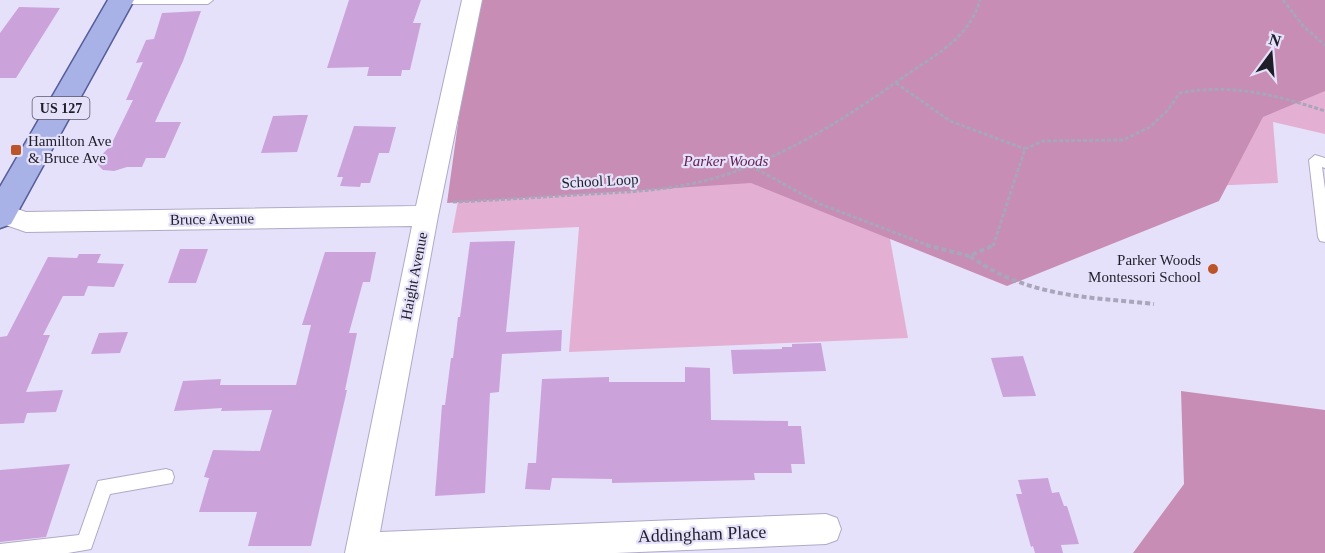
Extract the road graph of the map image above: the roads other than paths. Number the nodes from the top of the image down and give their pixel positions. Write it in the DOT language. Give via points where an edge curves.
graph roads {
  1 [pos="121,0"];
  2 [pos="208,0"];
  3 [pos="472,0"];
  4 [pos="1325,163"];
  5 [pos="436,209"];
  6 [pos="0,214"];
  7 [pos="1325,237"];
  8 [pos="166,477"];
  9 [pos="826,529"];
  10 [pos="361,550"];
  11 [pos="0,552"];
  1 -- 2 [label="lane"];
  1 -- 6 [label="main road, US 127"];
  3 -- 5 [label="street, Haight Avenue"];
  4 -- 7 [label="lane" via="1315,160"];
  5 -- 6 [label="street, Bruce Avenue" via="26,222"];
  5 -- 10 [label="street, Haight Avenue"];
  8 -- 11 [label="lane" via="104,487 85,543"];
  9 -- 10 [label="street, Addingham Place"];
}
